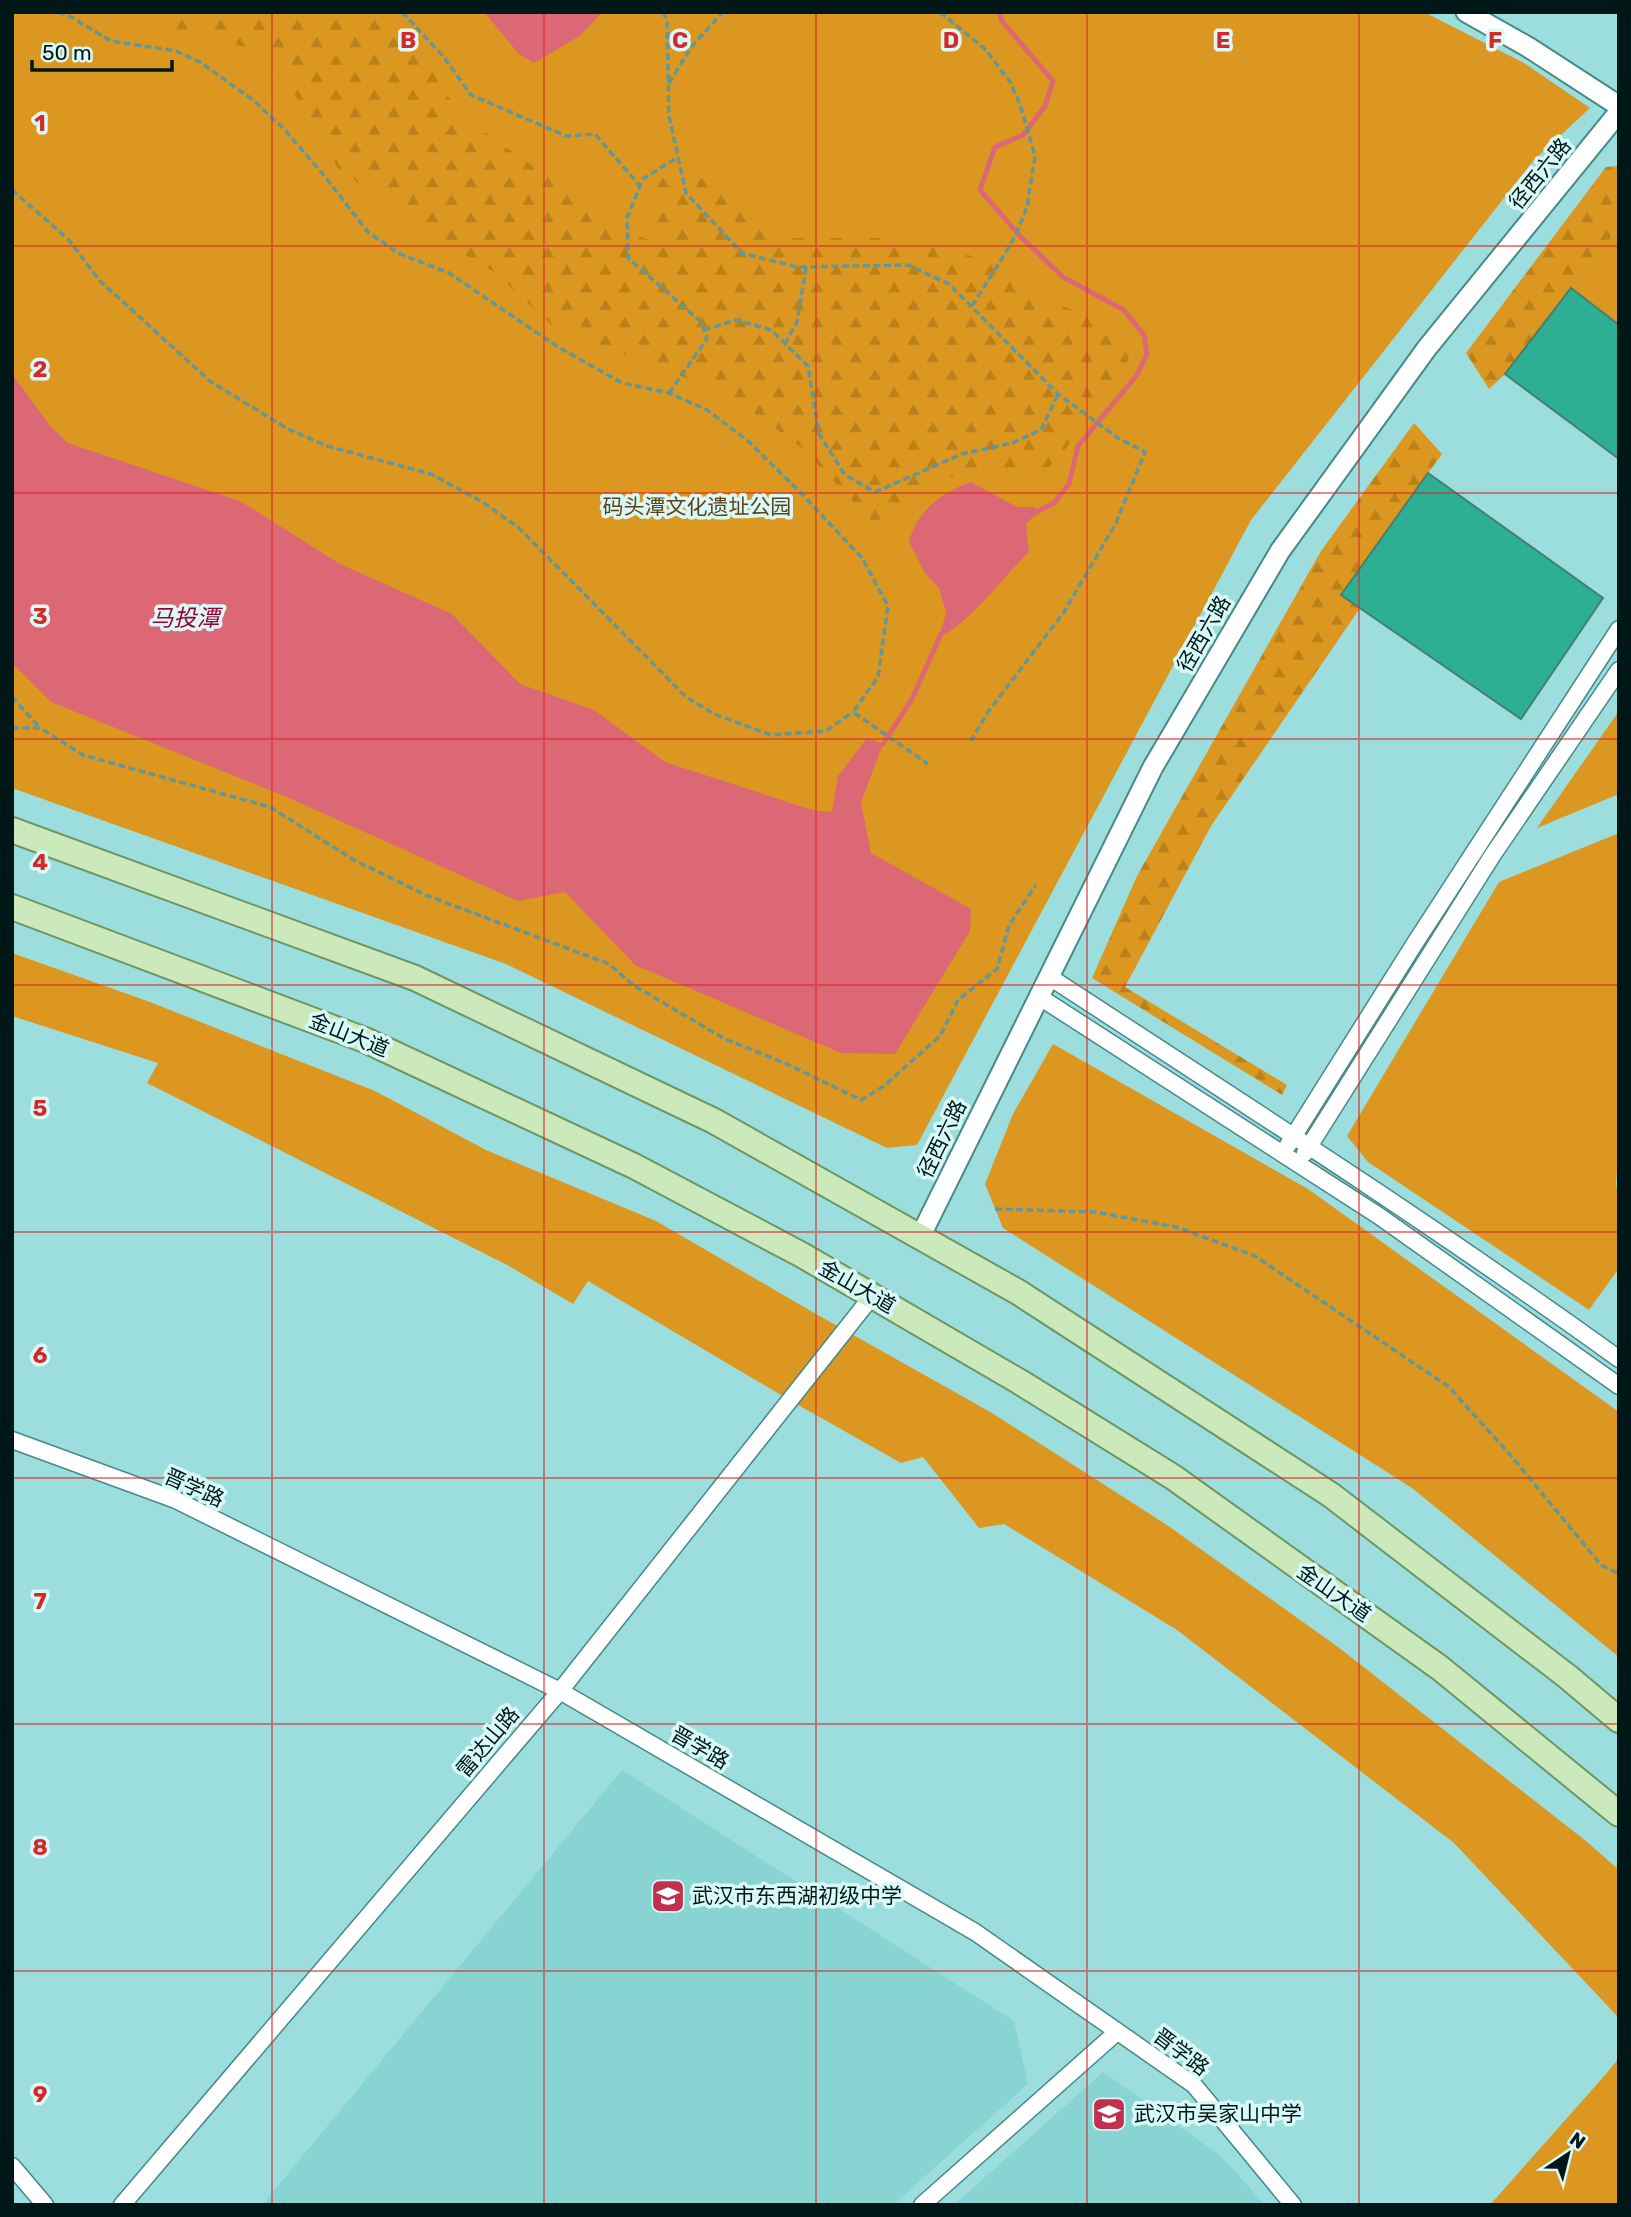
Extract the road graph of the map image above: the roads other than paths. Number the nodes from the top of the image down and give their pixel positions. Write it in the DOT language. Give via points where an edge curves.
graph roads {
  1 [pos="1466,12"];
  2 [pos="1619,106"];
  3 [pos="1619,112"];
  4 [pos="1619,629"];
  5 [pos="1619,670"];
  6 [pos="12,830"];
  7 [pos="12,907"];
  8 [pos="1048,976"];
  9 [pos="1038,996"];
  10 [pos="1293,1136"];
  11 [pos="1309,1146"];
  12 [pos="1283,1154"];
  13 [pos="1299,1164"];
  14 [pos="920,1237"];
  15 [pos="873,1296"];
  16 [pos="1619,1359"];
  17 [pos="1619,1386"];
  18 [pos="12,1440"];
  19 [pos="560,1690"];
  20 [pos="1619,1720"];
  21 [pos="1619,1814"];
  22 [pos="1117,2032"];
  23 [pos="12,2166"];
  24 [pos="45,2205"];
  25 [pos="122,2205"];
  26 [pos="922,2205"];
  27 [pos="1293,2205"];
  1 -- 2 [label="street"];
  3 -- 8 [label="street, 径西六路" via="1427,348 1280,551 1153,766"];
  4 -- 10 [label="street"];
  5 -- 11 [label="street" via="1492,856"];
  6 -- 14 [label="main road" via="415,978 714,1121"];
  7 -- 15 [label="main road, 金山大道" via="365,1040 634,1166"];
  8 -- 9 [label="street, 径西六路"];
  8 -- 10 [label="street"];
  9 -- 12 [label="street"];
  9 -- 14 [label="street, 径西六路"];
  10 -- 11 [label="street"];
  10 -- 12 [label="street"];
  11 -- 13 [label="street"];
  11 -- 16 [label="street"];
  12 -- 13 [label="street"];
  13 -- 17 [label="street"];
  14 -- 20 [label="main road" via="1018,1292 1331,1495"];
  15 -- 19 [label="street, 雷达山路"];
  15 -- 21 [label="main road, 金山大道" via="1173,1477 1440,1668"];
  18 -- 19 [label="street, 晋学路" via="176,1500"];
  19 -- 22 [label="street, 晋学路" via="975,1932"];
  19 -- 25 [label="street, 雷达山路"];
  22 -- 26 [label="street"];
  22 -- 27 [label="street, 晋学路" via="1194,2085"];
  23 -- 24 [label="street"];
}
